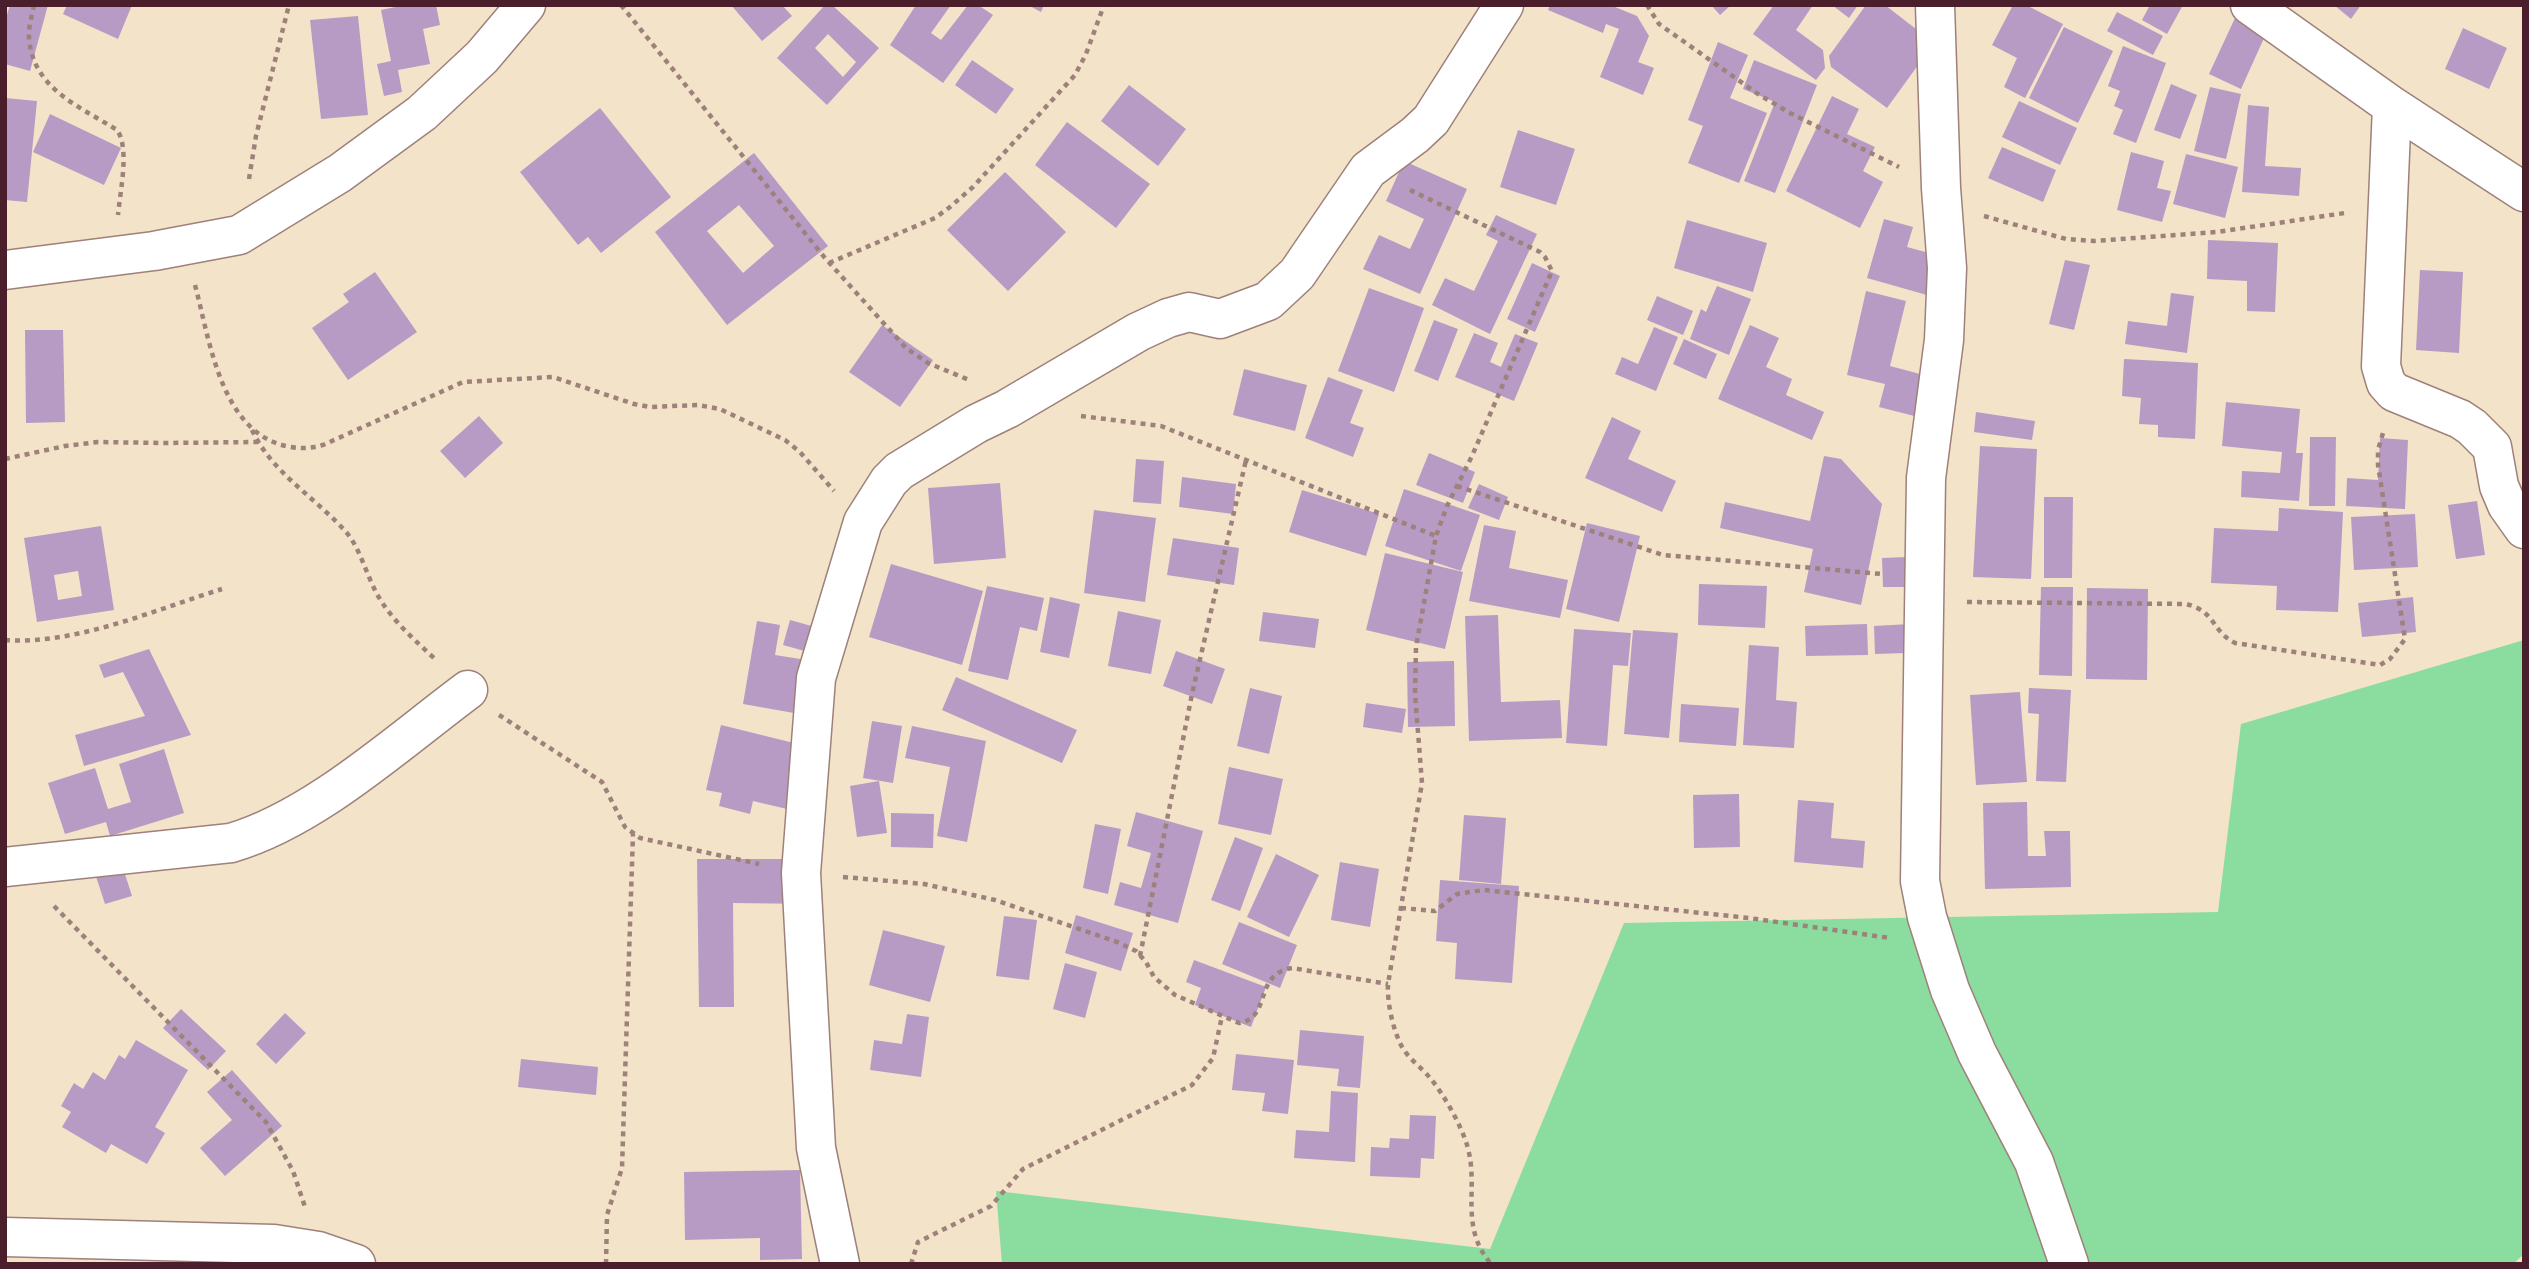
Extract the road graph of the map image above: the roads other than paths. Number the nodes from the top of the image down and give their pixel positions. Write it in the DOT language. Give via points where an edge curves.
graph roads {
  1 [pos="526,5"];
  2 [pos="1504,5"];
  3 [pos="1934,5"];
  4 [pos="2250,5"];
  5 [pos="2392,106"];
  6 [pos="2524,192"];
  7 [pos="5,270"];
  8 [pos="2524,529"];
  9 [pos="468,690"];
  10 [pos="10,867"];
  11 [pos="5,1237"];
  12 [pos="356,1264"];
  13 [pos="840,1264"];
  14 [pos="2069,1264"];
  1 -- 7 [label="street" via="482,57 422,113 340,173 239,235"];
  2 -- 13 [label="street" via="1431,120 1368,170 1297,274 1268,301 1220,319 1189,312 1138,332 900,471 863,522 816,678 801,873 816,1148"];
  3 -- 14 [label="street" via="1947,268 1944,340 1926,478 1920,881 1950,990 2034,1162"];
  4 -- 5 [label="street"];
  5 -- 6 [label="street"];
  5 -- 8 [label="street" via="2381,366 2386,383 2394,392 2460,419 2492,447 2499,486"];
  9 -- 10 [label="street" via="329,794 254,836 231,843"];
  11 -- 12 [label="street" via="274,1244 318,1251"];
}
